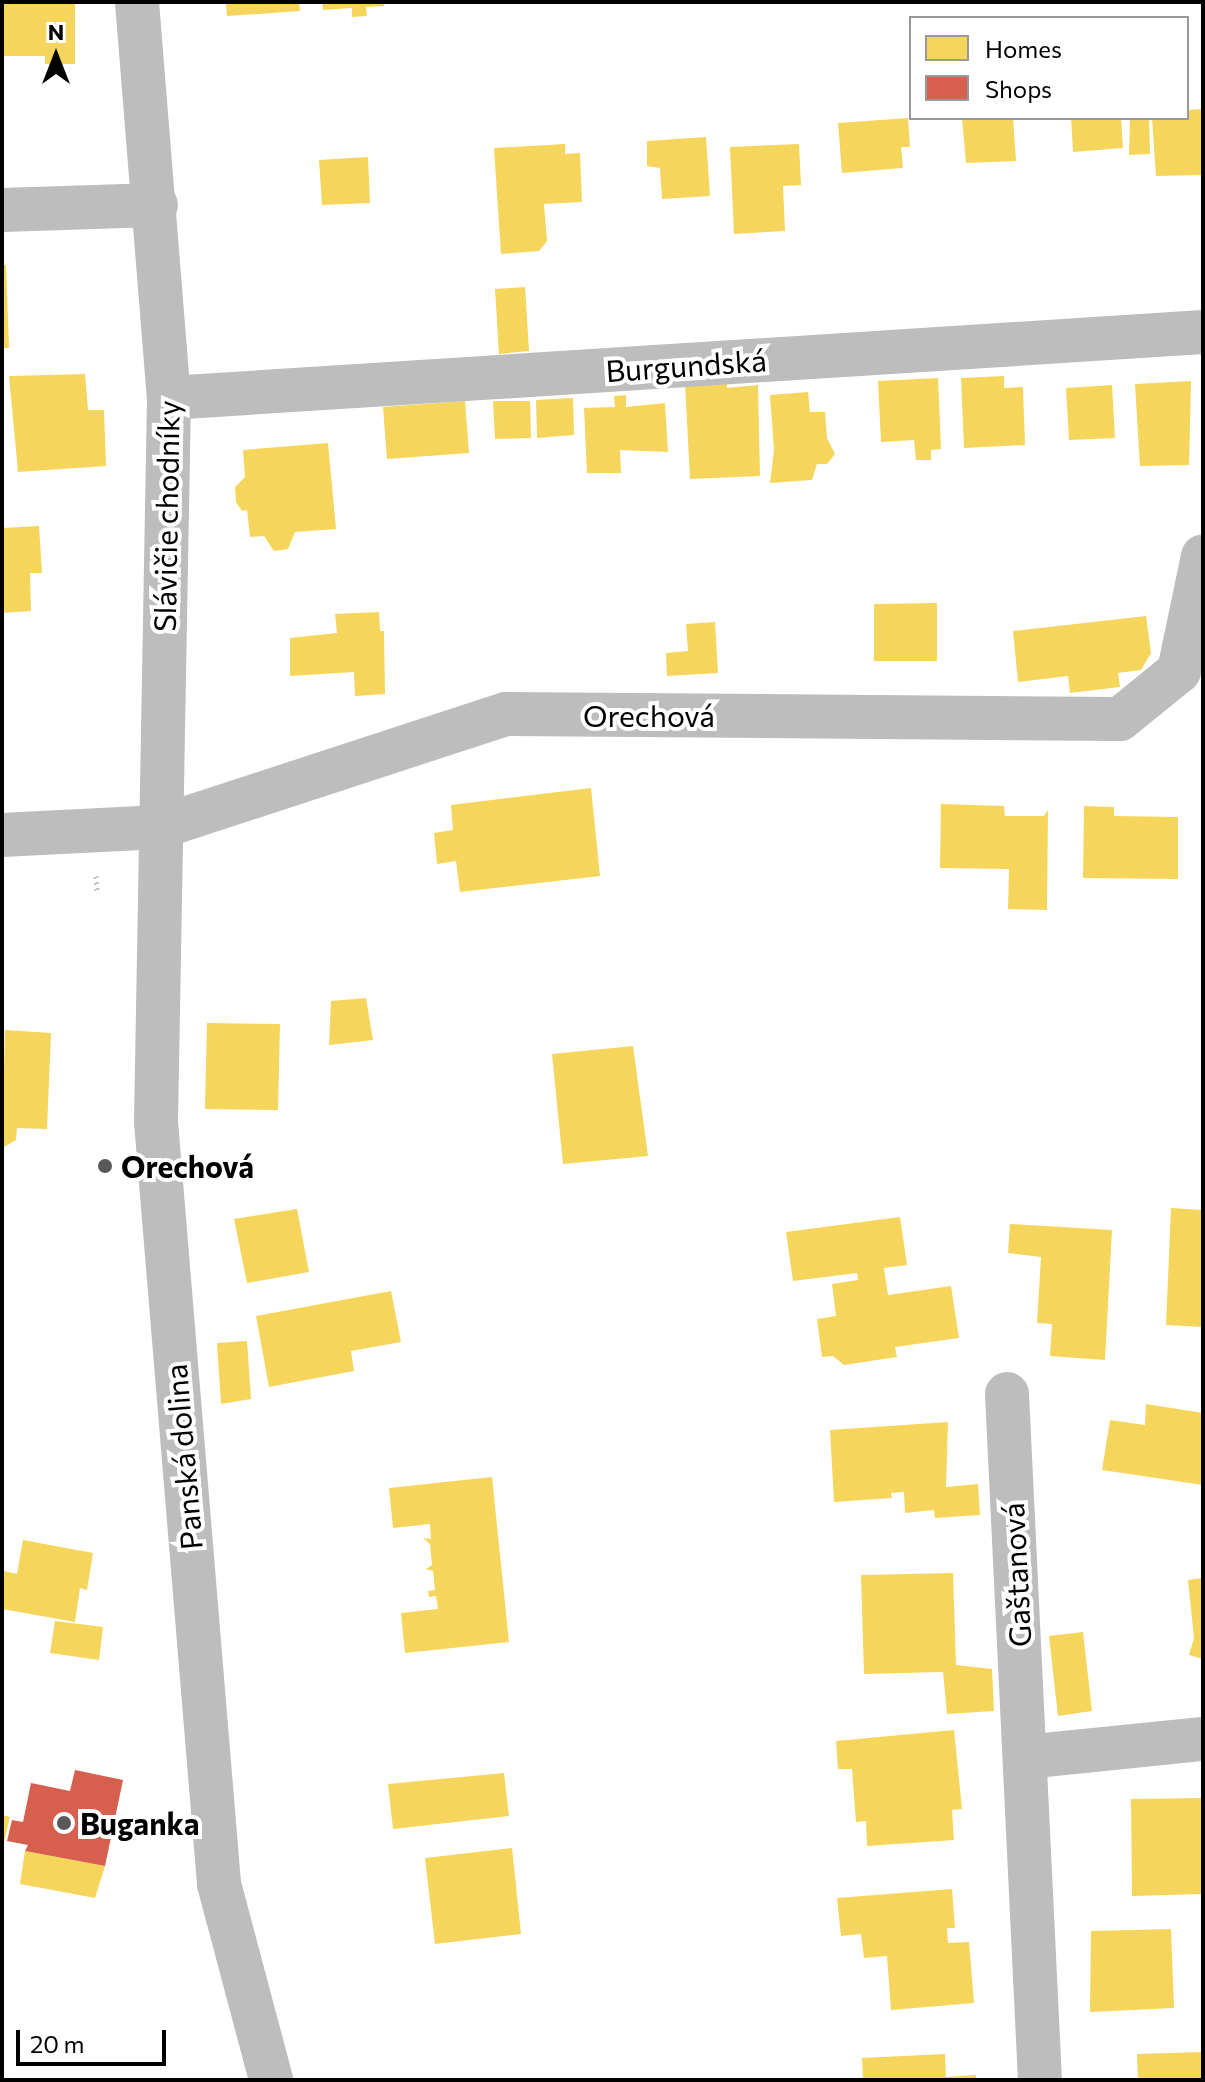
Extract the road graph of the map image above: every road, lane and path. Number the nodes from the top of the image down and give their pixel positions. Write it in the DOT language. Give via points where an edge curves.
graph roads {
  1 [pos="137,2"];
  2 [pos="156,205"];
  3 [pos="2,210"];
  4 [pos="1203,332"];
  5 [pos="169,398"];
  6 [pos="1203,556"];
  7 [pos="160,827"];
  8 [pos="2,835"];
  9 [pos="1007,1394"];
  10 [pos="1203,1739"];
  11 [pos="1025,1757"];
  12 [pos="271,2080"];
  13 [pos="1040,2080"];
  1 -- 2 [label="street, Slávičie chodníky"];
  2 -- 3 [label="street"];
  2 -- 5 [label="street, Slávičie chodníky"];
  4 -- 5 [label="street, Burgundská"];
  5 -- 7 [label="street, Slávičie chodníky"];
  6 -- 7 [label="street, Orechová" via="1179,671 1120,719 506,714"];
  7 -- 8 [label="street, Orechová"];
  7 -- 12 [label="street, Panská dolina" via="156,1122 217,1868"];
  9 -- 11 [label="street, Gaštanová"];
  10 -- 11 [label="street"];
  11 -- 13 [label="street, Gaštanová"];
}
